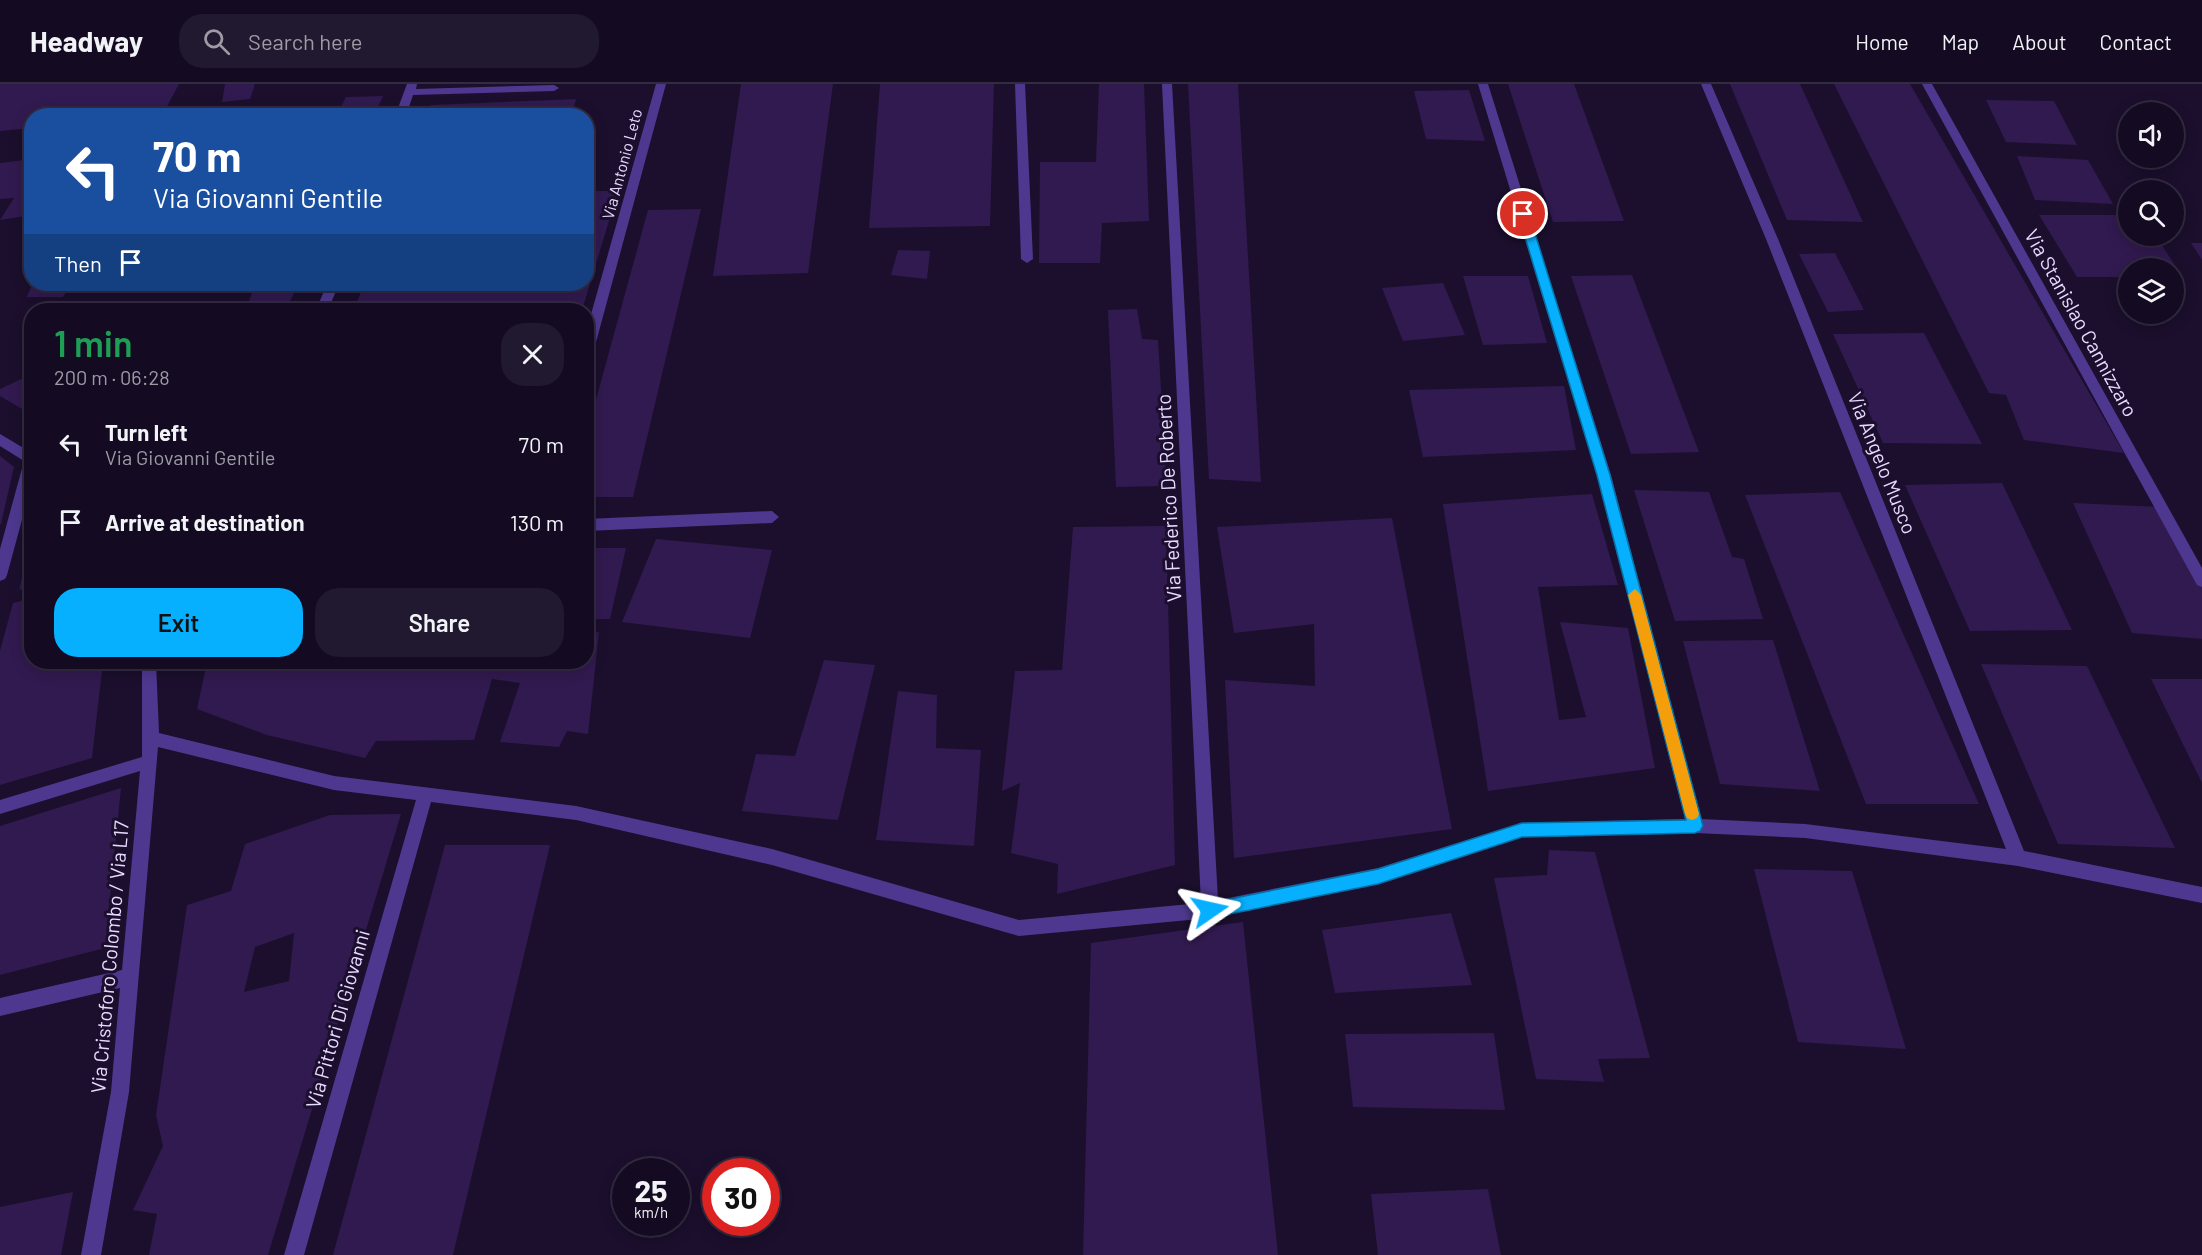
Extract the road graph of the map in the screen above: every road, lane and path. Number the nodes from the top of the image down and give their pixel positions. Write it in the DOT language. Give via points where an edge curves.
graph roads {
  1 [pos="662,84"];
  2 [pos="1020,84"];
  3 [pos="1167,84"];
  4 [pos="1483,84"];
  5 [pos="1706,84"];
  6 [pos="1927,84"];
  7 [pos="410,88"];
  8 [pos="554,88"];
  9 [pos="403,108"];
  10 [pos="1027,259"];
  11 [pos="594,328"];
  12 [pos="0,439"];
  13 [pos="24,454"];
  14 [pos="24,485"];
  15 [pos="772,518"];
  16 [pos="594,525"];
  17 [pos="0,575"];
  18 [pos="2202,581"];
  19 [pos="149,669"];
  20 [pos="151,738"];
  21 [pos="148,762"];
  22 [pos="425,796"];
  23 [pos="0,807"];
  24 [pos="1695,826"];
  25 [pos="2018,858"];
  26 [pos="2202,895"];
  27 [pos="1210,910"];
  28 [pos="130,977"];
  29 [pos="0,1006"];
  30 [pos="91,1255"];
  31 [pos="294,1255"];
  1 -- 11 [label="street, Via Antonio Leto"];
  2 -- 10 [label="street"];
  3 -- 27 [label="street, Via Federico De Roberto"];
  4 -- 24 [label="street" via="1604,475"];
  5 -- 25 [label="street, Via Angelo Musco" via="1772,239"];
  6 -- 18 [label="street, Via Stanislao Cannizzaro"];
  7 -- 8 [label="street"];
  7 -- 9 [label="street"];
  12 -- 13 [label="street"];
  14 -- 17 [label="street"];
  15 -- 16 [label="street"];
  19 -- 20 [label="street, Via Cristoforo Colombo / Via L17"];
  20 -- 21 [label="street, Via Cristoforo Colombo / Via L17"];
  20 -- 22 [label="street" via="334,783"];
  21 -- 23 [label="street"];
  21 -- 28 [label="street, Via Cristoforo Colombo / Via L17"];
  22 -- 27 [label="street" via="576,813 772,857 1019,928"];
  22 -- 31 [label="street, Via Pittori Di Giovanni"];
  24 -- 25 [label="street" via="1805,831"];
  24 -- 27 [label="street" via="1522,830 1378,876"];
  25 -- 26 [label="street"];
  28 -- 29 [label="street"];
  28 -- 30 [label="street, Via Cristoforo Colombo / Via L17" via="120,1092"];
}
